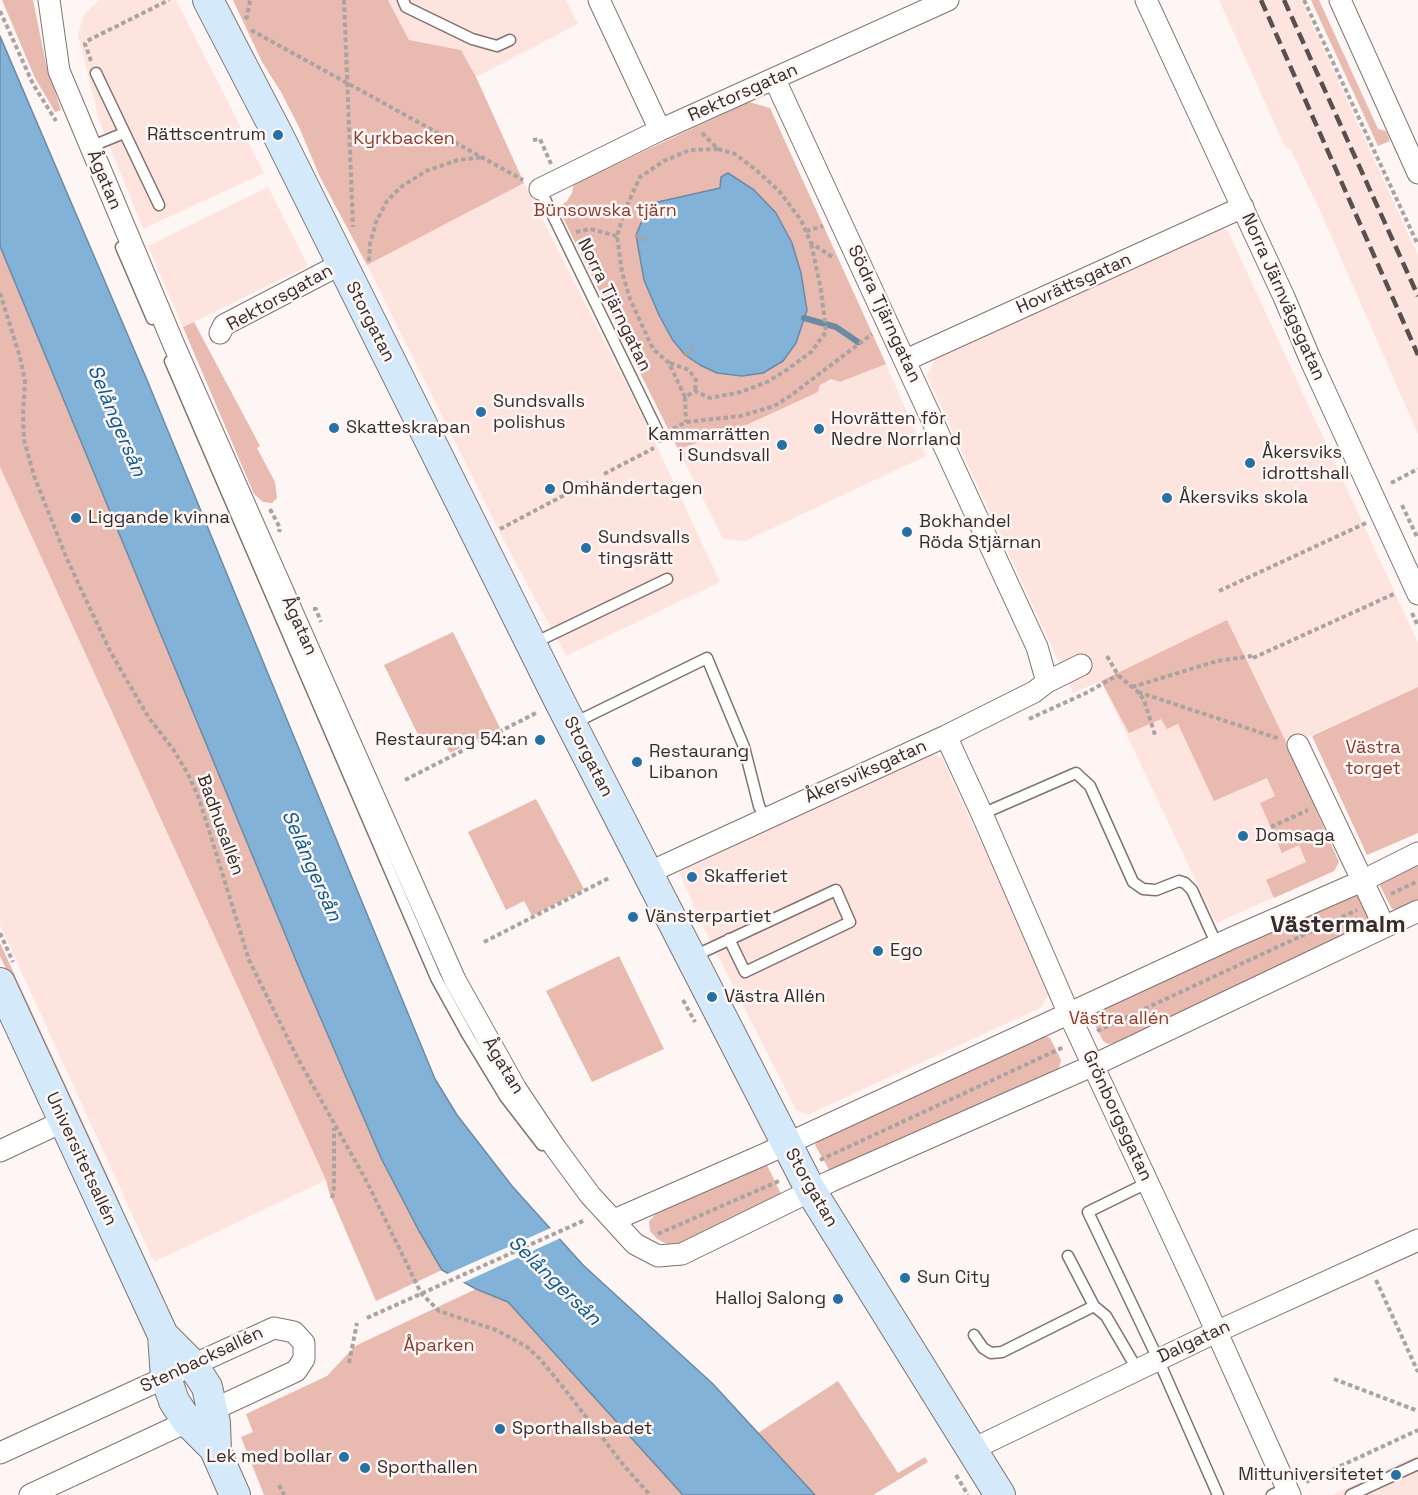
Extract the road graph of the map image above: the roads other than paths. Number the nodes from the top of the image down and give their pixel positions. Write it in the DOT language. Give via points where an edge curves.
graph roads {
  1 [pos="49,0"];
  2 [pos="208,0"];
  3 [pos="403,0"];
  4 [pos="599,0"];
  5 [pos="948,0"];
  6 [pos="1146,0"];
  7 [pos="1340,0"];
  8 [pos="510,39"];
  9 [pos="96,73"];
  10 [pos="775,80"];
  11 [pos="660,130"];
  12 [pos="124,133"];
  13 [pos="1411,138"];
  14 [pos="90,147"];
  15 [pos="1418,173"];
  16 [pos="540,189"];
  17 [pos="159,205"];
  18 [pos="1243,207"];
  19 [pos="121,247"];
  20 [pos="354,255"];
  21 [pos="220,333"];
  22 [pos="906,360"];
  23 [pos="662,440"];
  24 [pos="666,579"];
  25 [pos="1410,592"];
  26 [pos="532,644"];
  27 [pos="1081,665"];
  28 [pos="1047,682"];
  29 [pos="572,724"];
  30 [pos="946,736"];
  31 [pos="1298,745"];
  32 [pos="982,814"];
  33 [pos="765,818"];
  34 [pos="1418,853"];
  35 [pos="648,873"];
  36 [pos="1362,881"];
  37 [pos="1418,911"];
  38 [pos="1384,926"];
  39 [pos="729,939"];
  40 [pos="1216,945"];
  41 [pos="692,957"];
  42 [pos="0,983"];
  43 [pos="1069,1014"];
  44 [pos="1094,1065"];
  45 [pos="511,1093"];
  46 [pos="64,1121"];
  47 [pos="786,1143"];
  48 [pos="0,1151"];
  49 [pos="1148,1183"];
  50 [pos="810,1191"];
  51 [pos="614,1220"];
  52 [pos="1418,1240"];
  53 [pos="1068,1256"];
  54 [pos="1094,1306"];
  55 [pos="1216,1332"];
  56 [pos="163,1335"];
  57 [pos="974,1335"];
  58 [pos="1158,1359"];
  59 [pos="192,1364"];
  60 [pos="1137,1369"];
  61 [pos="166,1378"];
  62 [pos="200,1416"];
  63 [pos="972,1449"];
  64 [pos="0,1453"];
  65 [pos="1418,1464"];
  66 [pos="1288,1490"];
  67 [pos="30,1495"];
  68 [pos="236,1495"];
  69 [pos="1000,1495"];
  70 [pos="1218,1495"];
  71 [pos="1351,1495"];
  1 -- 14 [label="street, Ågatan" via="59,71"];
  2 -- 20 [label="street, Storgatan" via="273,125"];
  3 -- 8 [label="lane" via="406,7 472,39 497,46"];
  4 -- 11 [label="street"];
  5 -- 10 [label="street, Rektorsgatan"];
  6 -- 18 [label="street, Norra Järnvägsgatan"];
  7 -- 13 [label="street"];
  9 -- 12 [label="lane"];
  10 -- 11 [label="street, Rektorsgatan"];
  10 -- 22 [label="street, Södra Tjärngatan"];
  11 -- 16 [label="street, Rektorsgatan"];
  12 -- 14 [label="lane"];
  12 -- 17 [label="lane"];
  13 -- 15 [label="street"];
  14 -- 45 [label="street, Ågatan" via="430,926"];
  16 -- 23 [label="lane, Norra Tjärngatan"];
  18 -- 22 [label="street, Hovrättsgatan"];
  18 -- 25 [label="street, Norra Järnvägsgatan"];
  19 -- 45 [label="lane" via="436,978 468,1036"];
  20 -- 21 [label="street, Rektorsgatan" via="224,325"];
  20 -- 26 [label="street, Storgatan"];
  22 -- 28 [label="street, Södra Tjärngatan" via="1037,647"];
  24 -- 26 [label="lane"];
  26 -- 29 [label="street, Storgatan"];
  27 -- 28 [label="street, Åkersviksgatan"];
  28 -- 30 [label="street, Åkersviksgatan"];
  29 -- 33 [label="lane" via="707,658 744,747"];
  29 -- 35 [label="street, Storgatan"];
  30 -- 32 [label="street, Grönborgsgatan"];
  30 -- 33 [label="street, Åkersviksgatan"];
  31 -- 36 [label="street"];
  32 -- 40 [label="lane" via="1076,773 1090,786 1133,882 1143,889 1156,890 1179,881 1185,883 1192,890"];
  32 -- 43 [label="street, Grönborgsgatan"];
  33 -- 35 [label="street, Åkersviksgatan"];
  34 -- 36 [label="street"];
  35 -- 41 [label="street, Storgatan"];
  36 -- 38 [label="street"];
  36 -- 40 [label="street"];
  37 -- 38 [label="street"];
  38 -- 44 [label="street"];
  39 -- 39 [label="lane" via="836,890 850,922 745,972"];
  39 -- 41 [label="lane"];
  40 -- 43 [label="street"];
  41 -- 47 [label="street, Storgatan"];
  42 -- 46 [label="street, Universitetsallén"];
  43 -- 44 [label="street, Grönborgsgatan"];
  43 -- 47 [label="street"];
  44 -- 49 [label="street, Grönborgsgatan"];
  44 -- 50 [label="street"];
  45 -- 51 [label="street, Ågatan"];
  46 -- 48 [label="street"];
  46 -- 56 [label="street, Universitetsallén"];
  47 -- 50 [label="street, Storgatan"];
  47 -- 51 [label="street"];
  49 -- 55 [label="street, Grönborgsgatan"];
  49 -- 58 [label="lane" via="1088,1212"];
  50 -- 51 [label="street" via="682,1254 658,1256 635,1244"];
  50 -- 63 [label="street, Storgatan"];
  52 -- 55 [label="street, Dalgatan"];
  53 -- 54 [label="lane"];
  54 -- 57 [label="lane" via="1002,1352 991,1353"];
  54 -- 60 [label="lane" via="1106,1316"];
  55 -- 58 [label="street, Dalgatan"];
  55 -- 66 [label="street, Grönborgsgatan"];
  56 -- 59 [label="street, Universitetsallén"];
  56 -- 61 [label="street, Universitetsallén"];
  58 -- 60 [label="street, Dalgatan"];
  58 -- 70 [label="lane"];
  59 -- 61 [label="street, Stenbacksallén"];
  59 -- 62 [label="street, Universitetsallén" via="207,1387"];
  59 -- 62 [label="street, Stenbacksallén" via="274,1328 294,1332 304,1343 304,1359 296,1371"];
  60 -- 63 [label="street, Dalgatan"];
  61 -- 62 [label="street, Universitetsallén" via="174,1401"];
  61 -- 64 [label="street, Stenbacksallén"];
  62 -- 67 [label="street, Stenbacksallén"];
  62 -- 68 [label="street, Universitetsallén"];
  63 -- 69 [label="street, Storgatan"];
  65 -- 71 [label="lane"];
}
